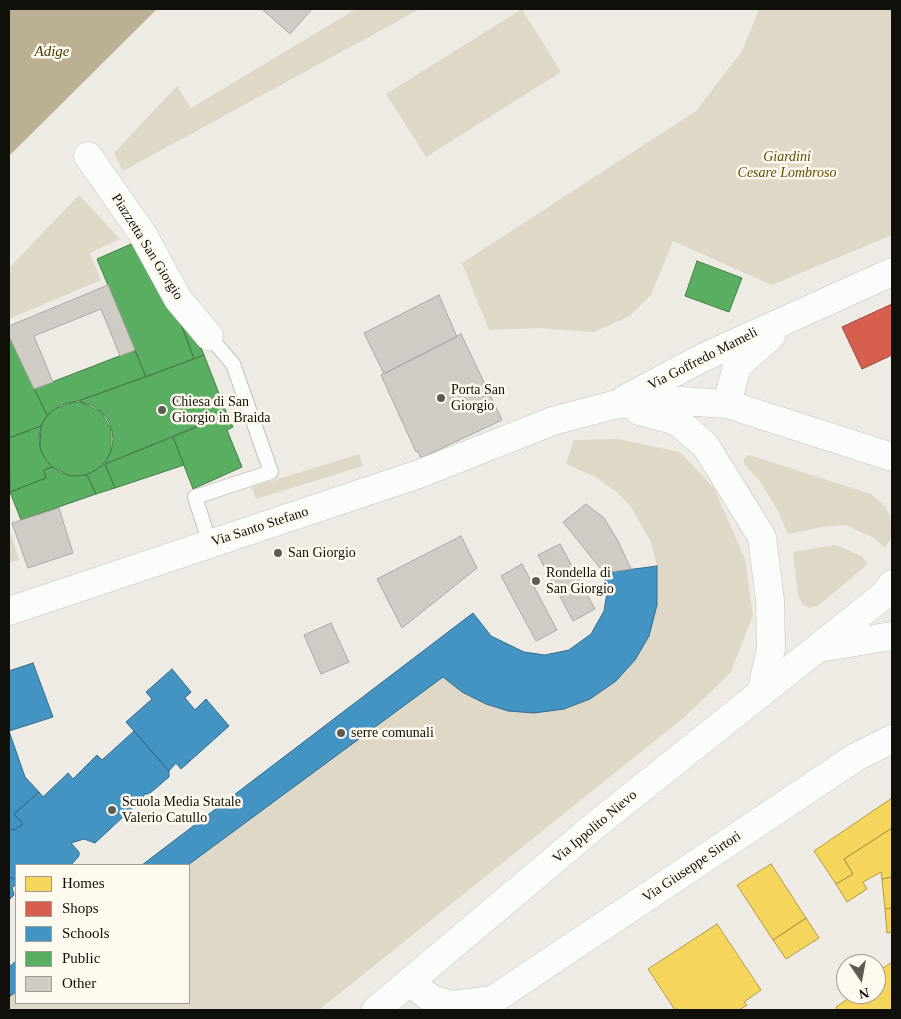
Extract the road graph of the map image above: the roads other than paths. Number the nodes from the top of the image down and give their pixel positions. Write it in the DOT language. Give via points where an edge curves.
graph roads {
  1 [pos="88,156"];
  2 [pos="892,272"];
  3 [pos="794,315"];
  4 [pos="209,336"];
  5 [pos="727,404"];
  6 [pos="613,405"];
  7 [pos="510,438"];
  8 [pos="892,457"];
  9 [pos="210,544"];
  10 [pos="892,584"];
  11 [pos="9,611"];
  12 [pos="892,636"];
  13 [pos="818,648"];
  14 [pos="761,694"];
  15 [pos="892,739"];
  16 [pos="410,983"];
  17 [pos="486,1005"];
  18 [pos="376,1010"];
  1 -- 4 [label="street, Piazzetta San Giorgio" via="142,233 178,299"];
  2 -- 3 [label="street, Via Goffredo Mameli"];
  3 -- 5 [label="street, Via Goffredo Mameli" via="736,366"];
  3 -- 6 [label="street, Via Goffredo Mameli"];
  4 -- 9 [label="lane" via="233,364 271,472 195,497"];
  5 -- 6 [label="street, Via Goffredo Mameli" via="665,400"];
  5 -- 8 [label="street, Via Goffredo Mameli"];
  6 -- 7 [label="street, Via Goffredo Mameli" via="553,421"];
  6 -- 14 [label="street" via="677,421 705,445 762,537 770,600 770,648"];
  7 -- 9 [label="street, Via Santo Stefano" via="419,474"];
  9 -- 11 [label="street, Via Santo Stefano"];
  10 -- 13 [label="street, Via Ippolito Nievo" via="884,595"];
  12 -- 13 [label="street, Via Ippolito Nievo"];
  13 -- 14 [label="street, Via Ippolito Nievo"];
  14 -- 16 [label="street, Via Ippolito Nievo" via="598,823"];
  15 -- 17 [label="street, Via Giuseppe Sirtori" via="856,757"];
  16 -- 17 [label="street, Via Giuseppe Sirtori" via="432,999 451,1005"];
  16 -- 18 [label="street, Via Ippolito Nievo"];
}
